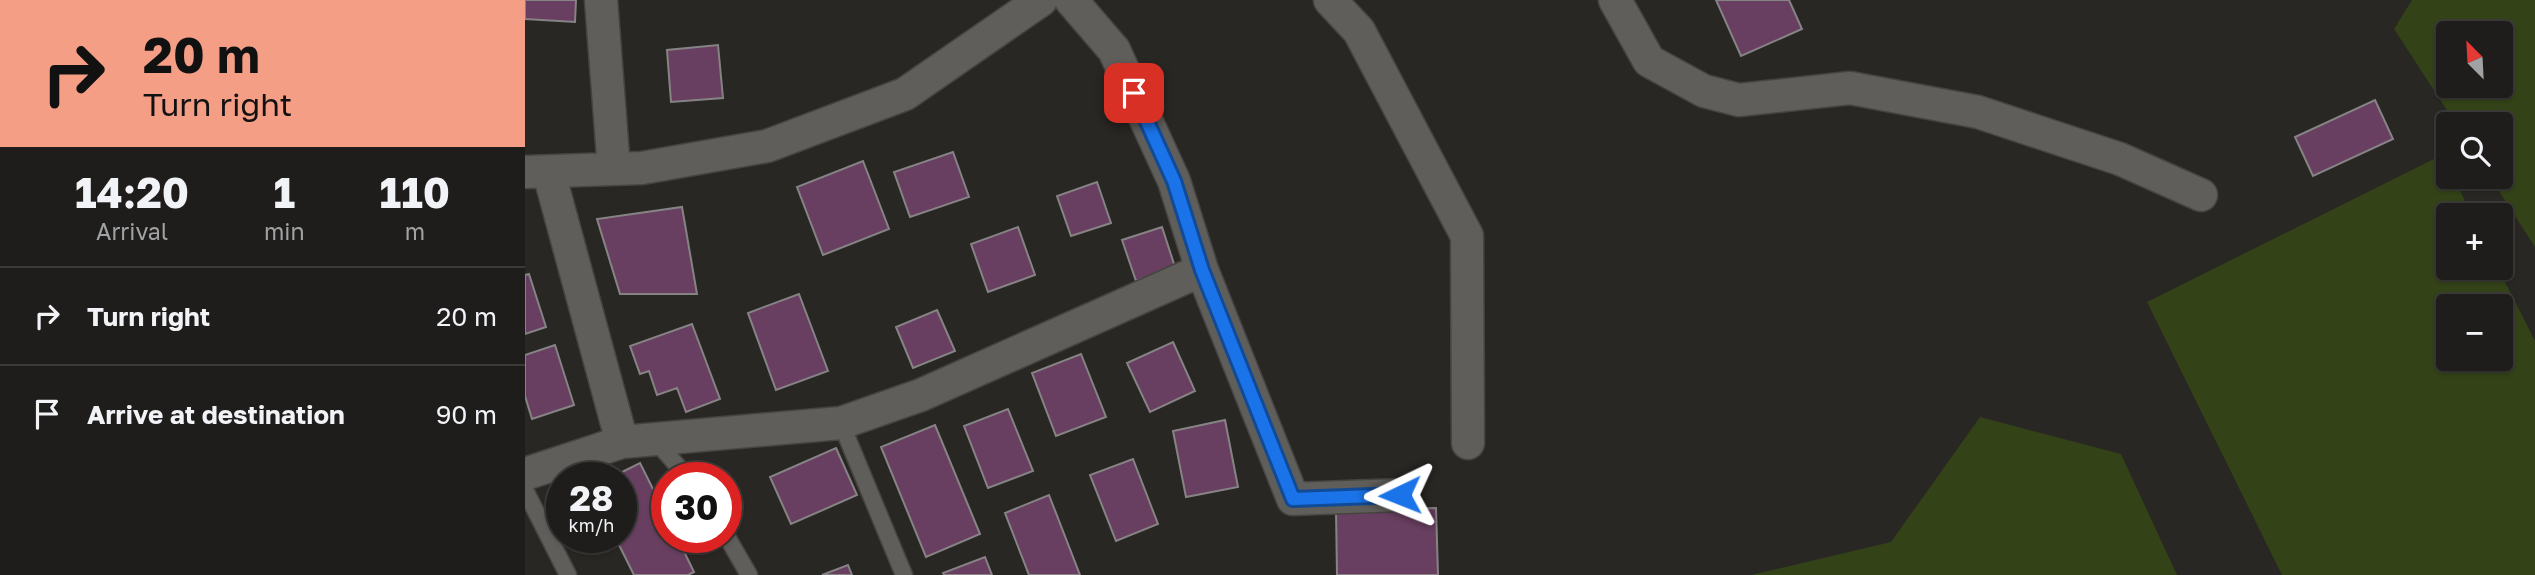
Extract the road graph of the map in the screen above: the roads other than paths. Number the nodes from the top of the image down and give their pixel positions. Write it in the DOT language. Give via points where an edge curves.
graph roads {
  1 [pos="601,0"];
  2 [pos="1041,0"];
  3 [pos="1071,0"];
  4 [pos="1330,0"];
  5 [pos="1615,0"];
  6 [pos="614,169"];
  7 [pos="537,172"];
  8 [pos="2201,195"];
  9 [pos="1202,270"];
  10 [pos="841,423"];
  11 [pos="655,439"];
  12 [pos="622,442"];
  13 [pos="1468,443"];
  14 [pos="674,462"];
  15 [pos="525,474"];
  16 [pos="525,490"];
  17 [pos="1400,495"];
  18 [pos="736,553"];
  19 [pos="568,575"];
  20 [pos="749,575"];
  21 [pos="904,575"];
  1 -- 6 [label="street"];
  2 -- 6 [label="street" via="905,94 767,146"];
  3 -- 9 [label="street" via="1114,50 1174,181"];
  4 -- 13 [label="street" via="1359,32 1467,236"];
  5 -- 8 [label="street" via="1650,61 1703,91 1739,100 1850,88 1977,112 2120,159"];
  6 -- 7 [label="street"];
  7 -- 12 [label="street"];
  9 -- 10 [label="street" via="921,395"];
  9 -- 17 [label="street" via="1293,499"];
  10 -- 11 [label="street"];
  10 -- 21 [label="lane"];
  11 -- 12 [label="street"];
  11 -- 14 [label="lane"];
  12 -- 15 [label="street"];
  16 -- 19 [label="lane"];
  18 -- 20 [label="lane"];
}
